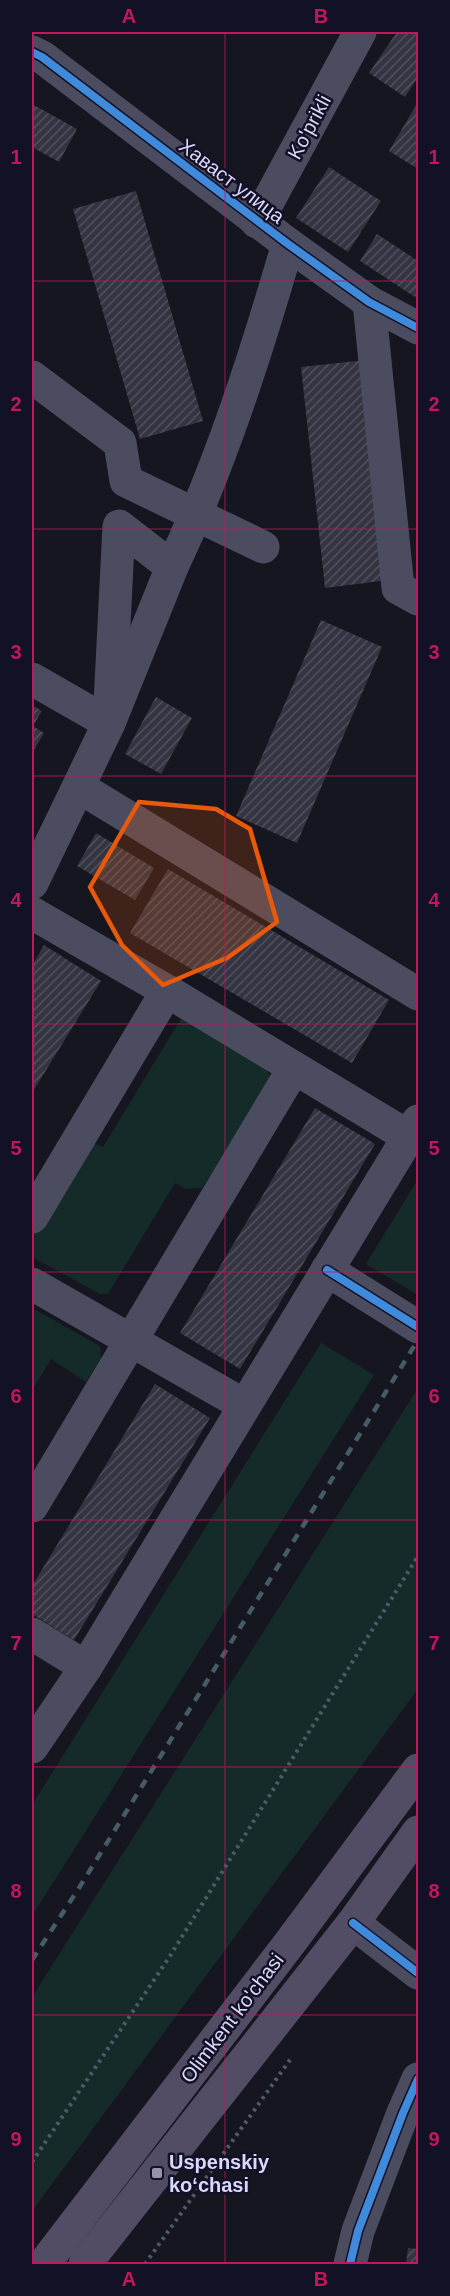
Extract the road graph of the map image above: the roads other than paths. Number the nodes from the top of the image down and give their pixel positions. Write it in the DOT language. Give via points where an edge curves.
graph roads {
  1 [pos="360,32"];
  2 [pos="32,52"];
  3 [pos="258,222"];
  4 [pos="288,244"];
  5 [pos="369,302"];
  6 [pos="418,328"];
  7 [pos="32,377"];
  8 [pos="197,514"];
  9 [pos="263,547"];
  10 [pos="172,567"];
  11 [pos="418,599"];
  12 [pos="32,679"];
  13 [pos="109,723"];
  14 [pos="79,787"];
  15 [pos="32,883"];
  16 [pos="32,913"];
  17 [pos="167,991"];
  18 [pos="418,994"];
  19 [pos="294,1068"];
  20 [pos="414,1129"];
  21 [pos="32,1217"];
  22 [pos="327,1270"];
  23 [pos="32,1284"];
  24 [pos="418,1327"];
  25 [pos="130,1340"];
  26 [pos="244,1405"];
  27 [pos="32,1506"];
  28 [pos="32,1634"];
  29 [pos="86,1667"];
  30 [pos="32,1747"];
  31 [pos="418,1770"];
  32 [pos="418,1832"];
  33 [pos="353,1923"];
  34 [pos="418,1973"];
  35 [pos="418,2079"];
  36 [pos="44,2265"];
  37 [pos="85,2265"];
  38 [pos="350,2265"];
  1 -- 3 [label="street, Ko'prikli"];
  2 -- 3 [label="street, Хаваст улица"];
  3 -- 4 [label="street, Хаваст улица"];
  4 -- 5 [label="street, Хаваст улица"];
  4 -- 8 [label="street" via="257,350"];
  5 -- 6 [label="street, Хаваст улица"];
  5 -- 11 [label="street" via="398,588"];
  7 -- 8 [label="street" via="120,443 126,481"];
  8 -- 9 [label="street"];
  8 -- 10 [label="street"];
  10 -- 13 [label="street"];
  10 -- 13 [label="street" via="119,526"];
  12 -- 13 [label="street"];
  13 -- 14 [label="street"];
  14 -- 15 [label="street"];
  14 -- 18 [label="street"];
  16 -- 17 [label="street"];
  17 -- 19 [label="street"];
  17 -- 21 [label="street"];
  19 -- 20 [label="street"];
  19 -- 25 [label="street"];
  20 -- 22 [label="street"];
  22 -- 24 [label="street"];
  22 -- 26 [label="street"];
  23 -- 25 [label="street"];
  25 -- 26 [label="street"];
  25 -- 27 [label="street"];
  26 -- 29 [label="street"];
  28 -- 29 [label="street"];
  29 -- 30 [label="street"];
  31 -- 36 [label="main road, Olimkent ko'chasi"];
  32 -- 33 [label="main road, Olimkent ko'chasi"];
  33 -- 34 [label="street"];
  33 -- 37 [label="main road, Olimkent ko'chasi"];
  35 -- 38 [label="street" via="358,2230"];
}
